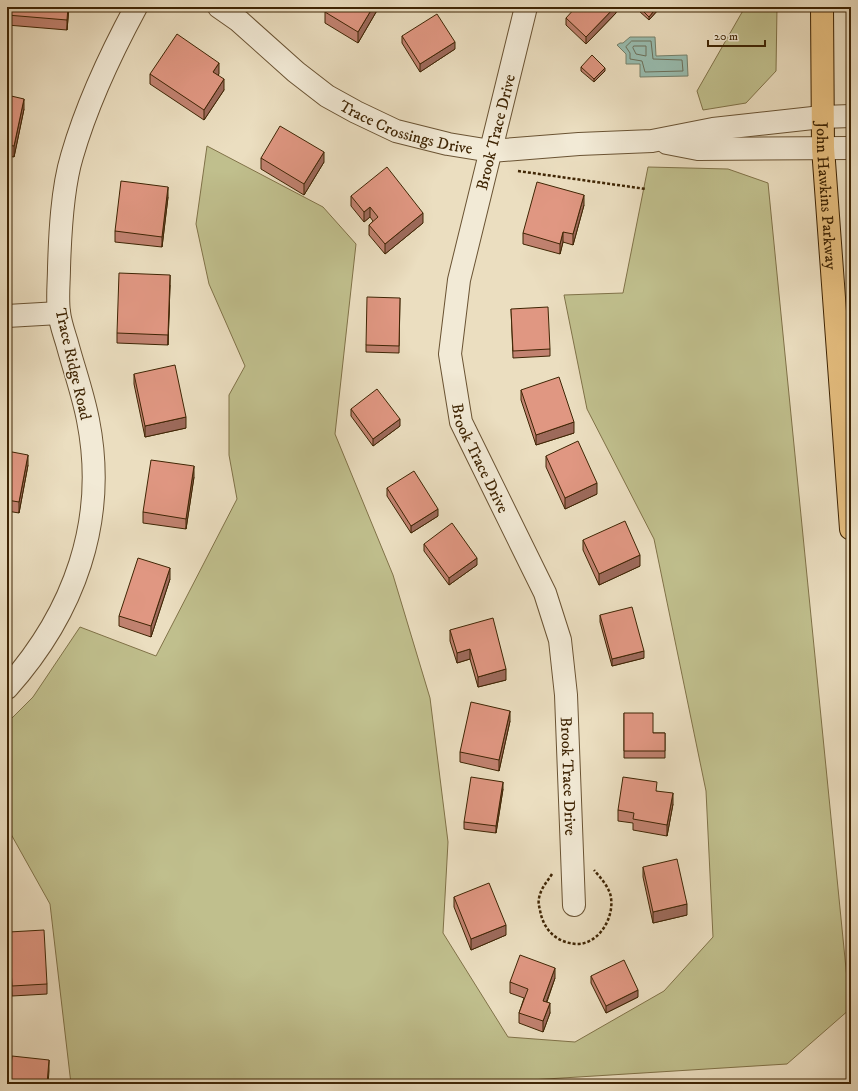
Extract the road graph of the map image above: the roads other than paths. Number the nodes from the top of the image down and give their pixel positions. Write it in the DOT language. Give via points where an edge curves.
graph roads {
  1 [pos="136,7"];
  2 [pos="219,7"];
  3 [pos="526,7"];
  4 [pos="822,7"];
  5 [pos="851,116"];
  6 [pos="822,117"];
  7 [pos="652,141"];
  8 [pos="823,148"];
  9 [pos="851,148"];
  10 [pos="491,151"];
  11 [pos="59,313"];
  12 [pos="7,316"];
  13 [pos="851,529"];
  14 [pos="7,688"];
  15 [pos="574,906"];
  1 -- 11 [label="street, Trace Ridge Road" via="112,51 71,158 62,212"];
  2 -- 10 [label="street, Trace Crossings Drive" via="327,96 356,112 396,131 448,144"];
  3 -- 10 [label="street, Brook Trace Drive"];
  4 -- 6 [label="main road, John Hawkins Parkway"];
  5 -- 6 [label="street, Trace Crossings Drive"];
  6 -- 7 [label="street, Trace Crossings Drive" via="713,129"];
  6 -- 8 [label="main road, John Hawkins Parkway"];
  7 -- 8 [label="street, Trace Crossings Drive" via="698,149"];
  7 -- 10 [label="street, Trace Crossings Drive"];
  8 -- 9 [label="street, Trace Crossings Drive"];
  8 -- 13 [label="main road, John Hawkins Parkway"];
  10 -- 15 [label="street, Brook Trace Drive" via="459,280 450,354 461,422 545,593 560,640 566,695"];
  11 -- 12 [label="street"];
  11 -- 14 [label="street, Trace Ridge Road" via="88,420 94,459 93,499 80,568 68,598 27,666"];
}
